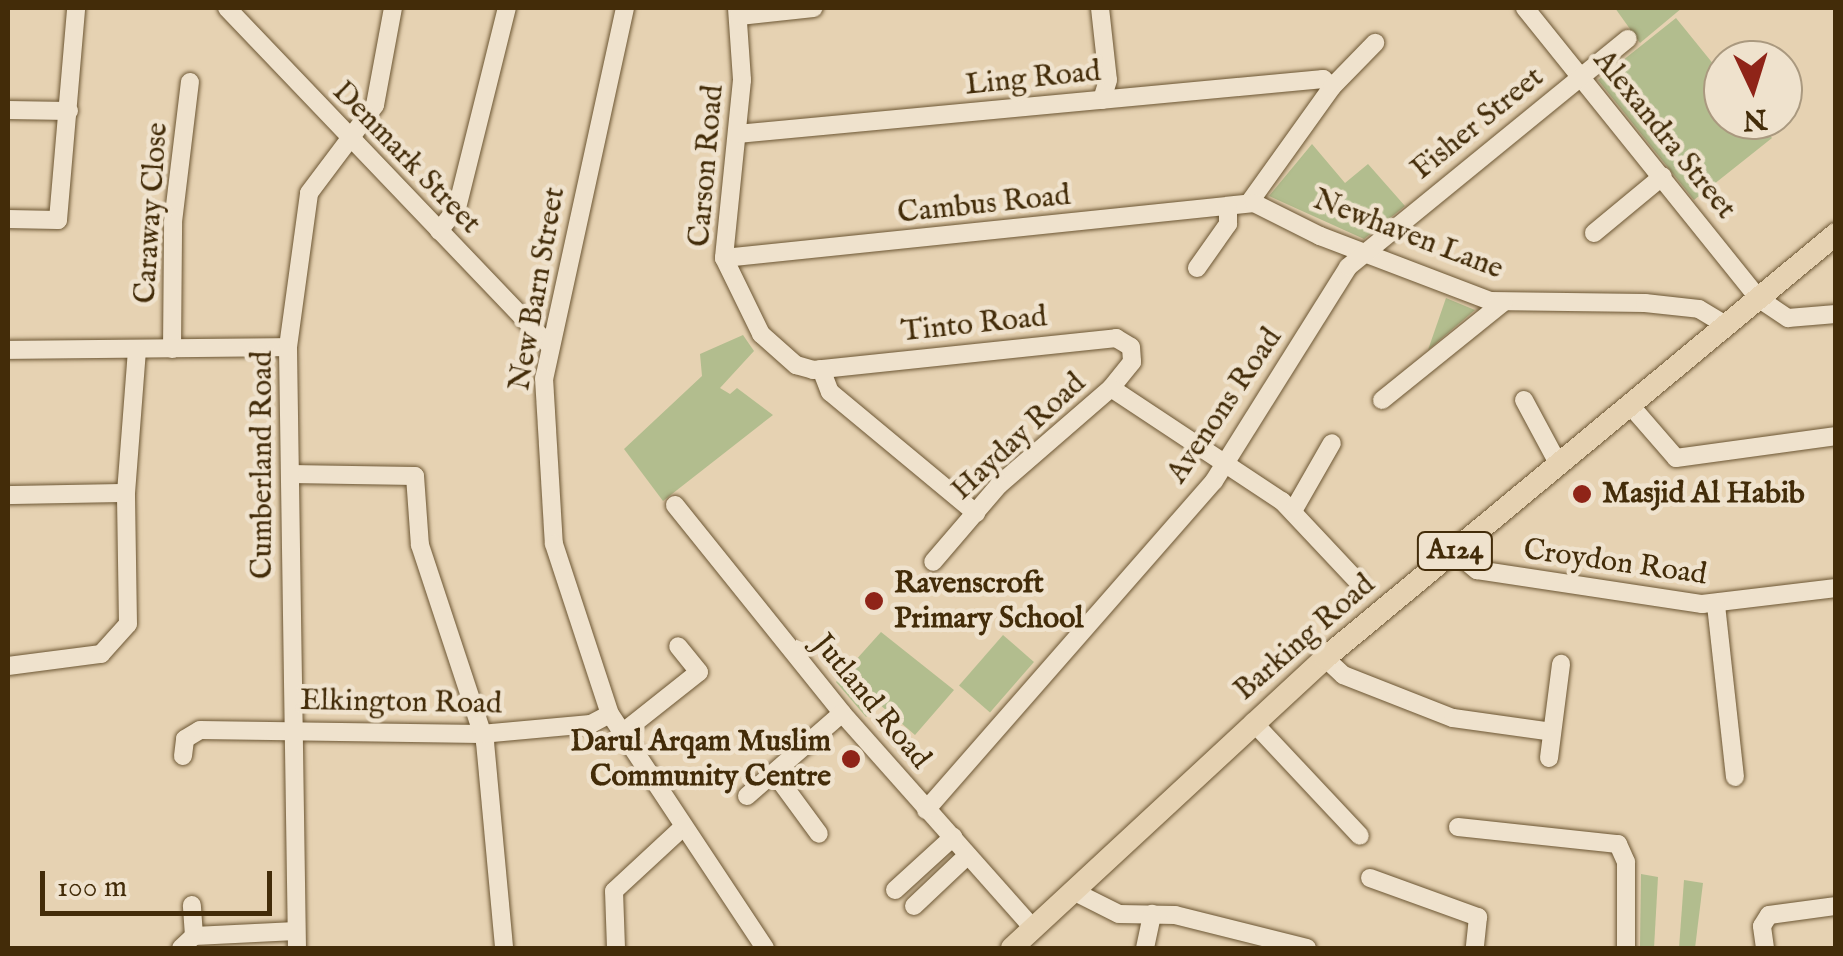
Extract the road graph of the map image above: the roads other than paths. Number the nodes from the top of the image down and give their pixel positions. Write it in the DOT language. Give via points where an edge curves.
graph roads {
  1 [pos="76,8"];
  2 [pos="227,8"];
  3 [pos="394,8"];
  4 [pos="507,8"];
  5 [pos="625,8"];
  6 [pos="814,8"];
  7 [pos="1100,8"];
  8 [pos="1525,8"];
  9 [pos="738,12"];
  10 [pos="1628,39"];
  11 [pos="1375,43"];
  12 [pos="1581,77"];
  13 [pos="190,82"];
  14 [pos="1332,87"];
  15 [pos="1102,100"];
  16 [pos="8,110"];
  17 [pos="70,111"];
  18 [pos="737,134"];
  19 [pos="349,140"];
  20 [pos="1663,176"];
  21 [pos="1249,203"];
  22 [pos="1228,208"];
  23 [pos="8,219"];
  24 [pos="438,231"];
  25 [pos="1594,233"];
  26 [pos="1836,234"];
  27 [pos="1364,254"];
  28 [pos="724,258"];
  29 [pos="1198,268"];
  30 [pos="1758,298"];
  31 [pos="1504,302"];
  32 [pos="1836,314"];
  33 [pos="1726,325"];
  34 [pos="288,346"];
  35 [pos="550,346"];
  36 [pos="1131,347"];
  37 [pos="172,349"];
  38 [pos="8,350"];
  39 [pos="137,350"];
  40 [pos="821,369"];
  41 [pos="1111,388"];
  42 [pos="1382,400"];
  43 [pos="1524,400"];
  44 [pos="1630,405"];
  45 [pos="1836,436"];
  46 [pos="1332,443"];
  47 [pos="1559,464"];
  48 [pos="1224,466"];
  49 [pos="290,474"];
  50 [pos="126,493"];
  51 [pos="8,495"];
  52 [pos="675,505"];
  53 [pos="1293,511"];
  54 [pos="976,513"];
  55 [pos="1454,551"];
  56 [pos="933,562"];
  57 [pos="1358,582"];
  58 [pos="1836,588"];
  59 [pos="1716,605"];
  60 [pos="678,646"];
  61 [pos="1325,658"];
  62 [pos="1561,664"];
  63 [pos="8,666"];
  64 [pos="842,713"];
  65 [pos="610,714"];
  66 [pos="1253,722"];
  67 [pos="294,729"];
  68 [pos="1552,732"];
  69 [pos="482,734"];
  70 [pos="622,734"];
  71 [pos="184,756"];
  72 [pos="1549,758"];
  73 [pos="775,774"];
  74 [pos="1735,777"];
  75 [pos="747,796"];
  76 [pos="926,810"];
  77 [pos="682,827"];
  78 [pos="1458,827"];
  79 [pos="819,834"];
  80 [pos="1360,836"];
  81 [pos="953,837"];
  82 [pos="968,855"];
  83 [pos="1370,878"];
  84 [pos="895,890"];
  85 [pos="1073,891"];
  86 [pos="192,905"];
  87 [pos="914,906"];
  88 [pos="1836,906"];
  89 [pos="1152,914"];
  90 [pos="1034,928"];
  91 [pos="296,940"];
  92 [pos="188,942"];
  93 [pos="504,948"];
  94 [pos="616,948"];
  95 [pos="764,948"];
  96 [pos="1012,948"];
  97 [pos="1145,948"];
  98 [pos="1307,948"];
  99 [pos="1475,948"];
  100 [pos="1626,948"];
  101 [pos="1766,948"];
  1 -- 17 [label="street"];
  2 -- 19 [label="street, Denmark Street"];
  3 -- 19 [label="street, Cumberland Road" via="375,105"];
  4 -- 24 [label="street" via="457,208"];
  5 -- 35 [label="street, New Barn Street"];
  6 -- 9 [label="street"];
  7 -- 15 [label="street" via="1108,80"];
  8 -- 12 [label="street, Alexandra Street"];
  9 -- 18 [label="street, Carson Road" via="743,68"];
  10 -- 12 [label="street, Fisher Street"];
  11 -- 14 [label="street"];
  12 -- 20 [label="street, Alexandra Street"];
  12 -- 27 [label="street, Fisher Street"];
  13 -- 37 [label="street, Caraway Close" via="172,222"];
  14 -- 15 [label="street, Ling Road" via="1322,79"];
  14 -- 21 [label="street"];
  15 -- 18 [label="street, Ling Road"];
  16 -- 17 [label="street"];
  17 -- 23 [label="street" via="58,220"];
  18 -- 28 [label="street, Carson Road"];
  19 -- 24 [label="street, Denmark Street"];
  19 -- 34 [label="street, Cumberland Road" via="317,174 309,193"];
  20 -- 25 [label="street"];
  20 -- 30 [label="street, Alexandra Street"];
  21 -- 22 [label="street, Cambus Road"];
  21 -- 27 [label="street, Newhaven Lane"];
  22 -- 28 [label="street, Cambus Road"];
  22 -- 29 [label="street" via="1228,224"];
  24 -- 35 [label="street, Denmark Street"];
  26 -- 30 [label="main road, Barking Road / A124"];
  27 -- 31 [label="street, Newhaven Lane"];
  27 -- 48 [label="street, Avenons Road" via="1348,266"];
  28 -- 40 [label="street, Carson Road" via="761,334 796,365"];
  30 -- 32 [label="street" via="1788,318"];
  30 -- 33 [label="main road, Barking Road / A124"];
  31 -- 33 [label="street, Newhaven Lane" via="1646,303 1699,309"];
  31 -- 42 [label="street"];
  33 -- 44 [label="main road, Barking Road / A124"];
  34 -- 37 [label="street"];
  34 -- 49 [label="street, Cumberland Road"];
  35 -- 65 [label="street, New Barn Street" via="543,450 554,544"];
  36 -- 40 [label="street, Tinto Road" via="1116,338"];
  36 -- 41 [label="street, Hayday Road" via="1132,362"];
  37 -- 39 [label="street"];
  38 -- 39 [label="street"];
  39 -- 50 [label="street"];
  40 -- 54 [label="street, Carson Road" via="830,392"];
  41 -- 48 [label="street"];
  41 -- 54 [label="street, Hayday Road"];
  43 -- 47 [label="street"];
  44 -- 45 [label="street" via="1676,458"];
  44 -- 47 [label="main road, Barking Road / A124"];
  46 -- 53 [label="street"];
  47 -- 55 [label="main road, Barking Road / A124"];
  48 -- 53 [label="street"];
  48 -- 76 [label="street, Avenons Road"];
  49 -- 67 [label="street, Cumberland Road"];
  49 -- 69 [label="street" via="416,476 420,546"];
  50 -- 51 [label="street"];
  50 -- 63 [label="street" via="132,609 121,638 92,656"];
  52 -- 64 [label="street, Jutland Road"];
  53 -- 57 [label="street"];
  54 -- 56 [label="street, Hayday Road"];
  55 -- 59 [label="street, Croydon Road" via="1476,570"];
  55 -- 61 [label="main road, Barking Road / A124"];
  58 -- 59 [label="street, Croydon Road"];
  59 -- 74 [label="street"];
  60 -- 70 [label="street" via="699,672"];
  61 -- 66 [label="main road, Barking Road / A124"];
  61 -- 68 [label="street" via="1343,676 1453,718"];
  62 -- 68 [label="street"];
  64 -- 73 [label="street"];
  64 -- 76 [label="street, Jutland Road"];
  65 -- 69 [label="street, Elkington Road" via="591,724"];
  65 -- 70 [label="street, New Barn Street"];
  66 -- 80 [label="street"];
  66 -- 85 [label="main road, Barking Road / A124"];
  67 -- 69 [label="street, Elkington Road"];
  67 -- 71 [label="street, Elkington Road" via="190,734"];
  67 -- 91 [label="street, Cumberland Road"];
  68 -- 72 [label="street"];
  69 -- 93 [label="street"];
  70 -- 77 [label="street, New Barn Street"];
  73 -- 75 [label="street"];
  73 -- 79 [label="street"];
  76 -- 81 [label="street, Jutland Road"];
  77 -- 94 [label="street" via="614,890"];
  77 -- 95 [label="street, New Barn Street"];
  78 -- 100 [label="street" via="1624,849"];
  81 -- 82 [label="street, Jutland Road"];
  81 -- 84 [label="street"];
  82 -- 87 [label="street"];
  82 -- 90 [label="street, Jutland Road"];
  83 -- 99 [label="street" via="1478,917"];
  85 -- 89 [label="street" via="1119,914"];
  85 -- 90 [label="main road, Barking Road / A124"];
  86 -- 92 [label="street"];
  88 -- 101 [label="street" via="1769,915 1762,926"];
  89 -- 97 [label="street"];
  89 -- 98 [label="street"];
  90 -- 96 [label="main road, Barking Road / A124"];
  91 -- 92 [label="street"];
}
